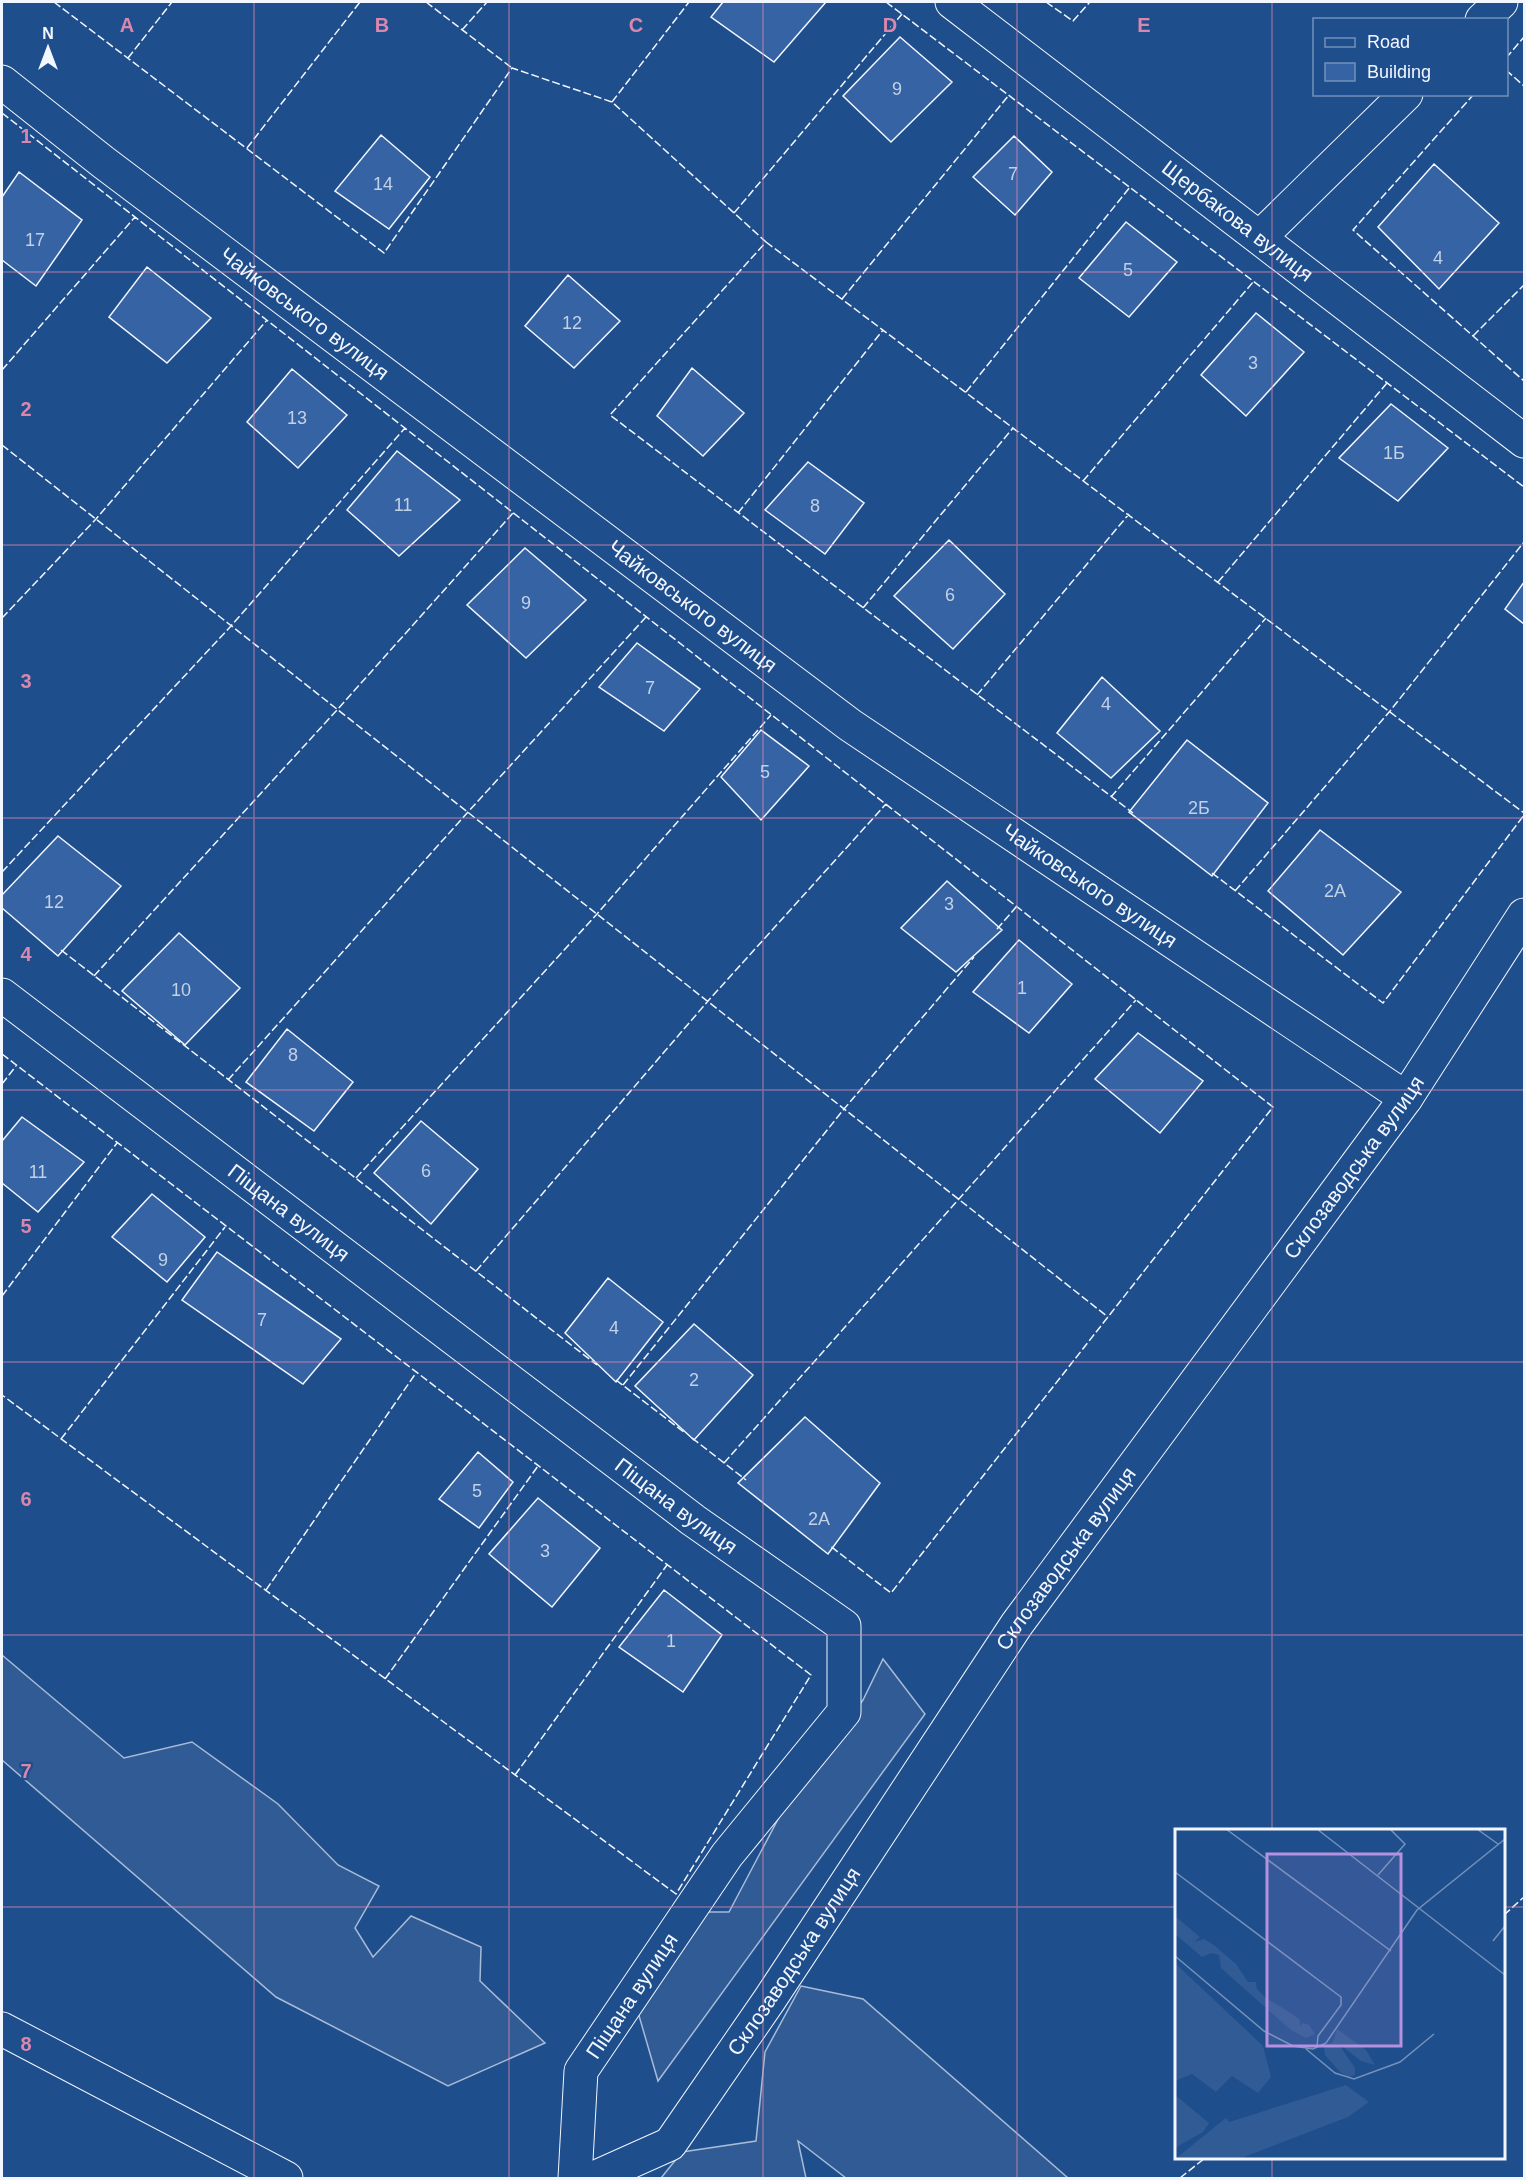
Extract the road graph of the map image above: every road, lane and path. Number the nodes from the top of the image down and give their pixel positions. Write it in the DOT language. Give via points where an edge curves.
graph roads {
  1 [pos="952,2"];
  2 [pos="1501,2"];
  3 [pos="1484,18"];
  4 [pos="2,82"];
  5 [pos="1404,96"];
  6 [pos="1260,237"];
  7 [pos="1524,441"];
  8 [pos="1524,915"];
  9 [pos="2,995"];
  10 [pos="1406,1098"];
  11 [pos="2,2029"];
  12 [pos="286,2178"];
  13 [pos="575,2178"];
  14 [pos="594,2178"];
  1 -- 6 [label="street, Щербакова вулиця"];
  2 -- 3 [label="street"];
  4 -- 10 [label="street, Чайковського вулиця" via="850,724"];
  5 -- 6 [label="street"];
  6 -- 7 [label="street, Щербакова вулиця"];
  8 -- 10 [label="street, Склозаводська вулиця"];
  9 -- 13 [label="street, Піщана вулиця" via="693,1520 844,1626 844,1712 727,1856 581,2072"];
  10 -- 14 [label="street, Склозаводська вулиця" via="1017,1624 670,2144"];
  11 -- 12 [label="street"];
}
